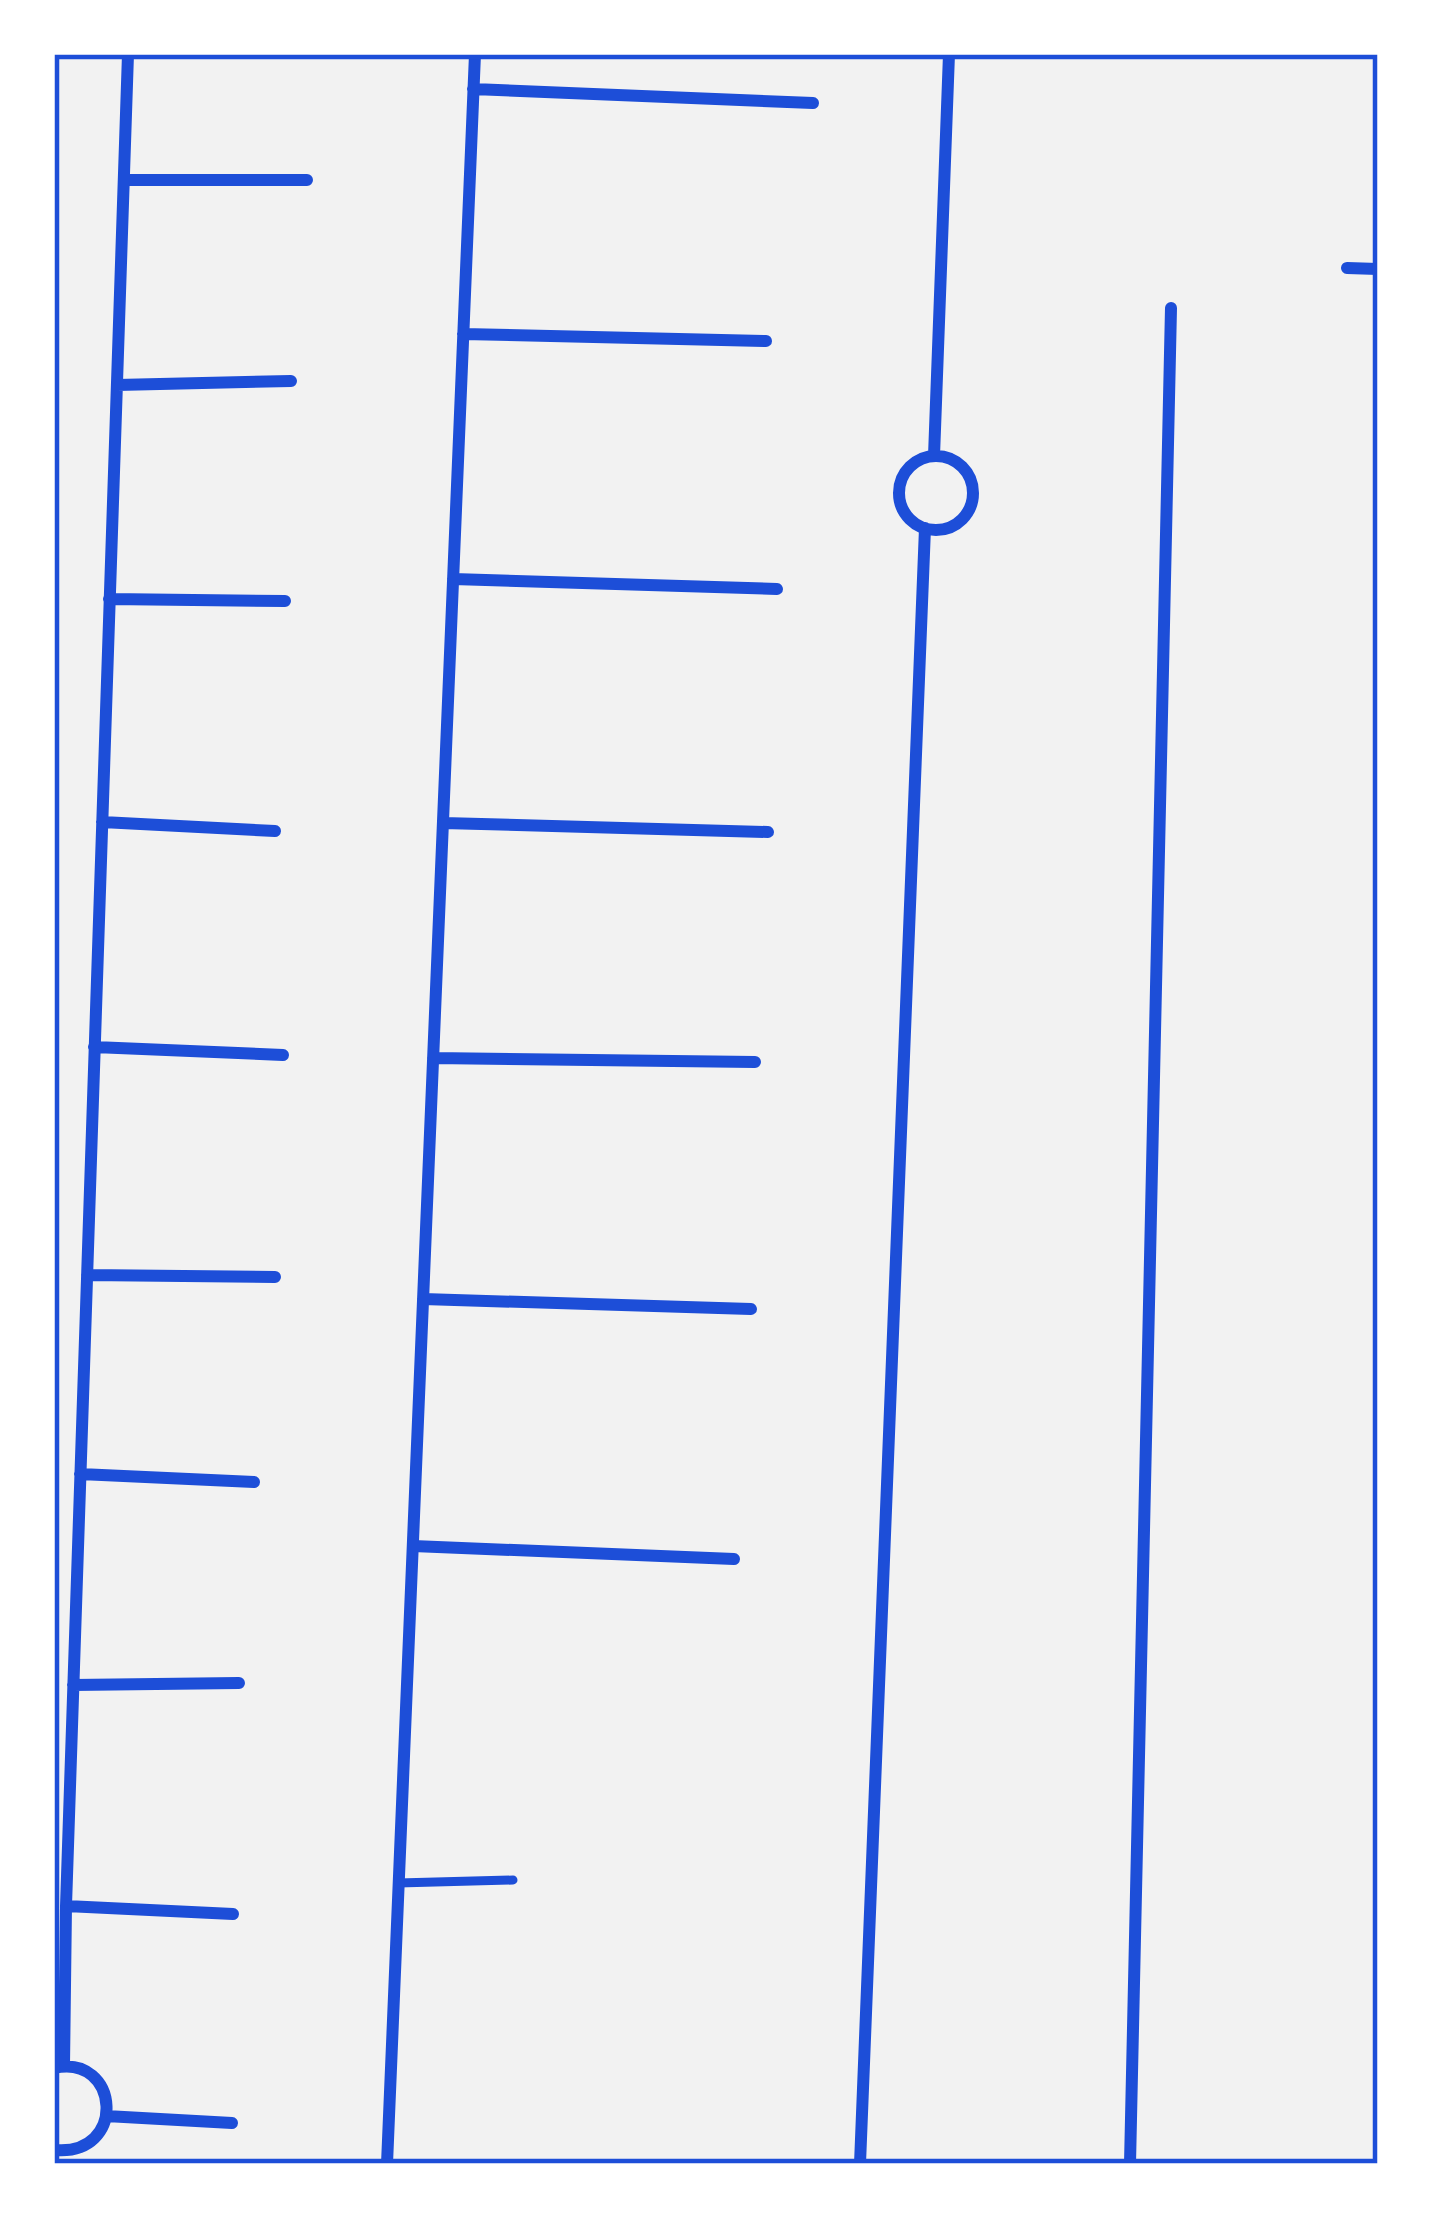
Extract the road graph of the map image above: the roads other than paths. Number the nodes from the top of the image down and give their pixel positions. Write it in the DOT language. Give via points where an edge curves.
graph roads {
  1 [pos="128,54"];
  2 [pos="475,54"];
  3 [pos="949,54"];
  4 [pos="473,89"];
  5 [pos="813,103"];
  6 [pos="124,180"];
  7 [pos="307,180"];
  8 [pos="1347,268"];
  9 [pos="1378,269"];
  10 [pos="1171,308"];
  11 [pos="463,334"];
  12 [pos="766,341"];
  13 [pos="291,381"];
  14 [pos="117,385"];
  15 [pos="934,455"];
  16 [pos="925,528"];
  17 [pos="453,579"];
  18 [pos="777,590"];
  19 [pos="110,599"];
  20 [pos="285,601"];
  21 [pos="102,822"];
  22 [pos="443,823"];
  23 [pos="275,831"];
  24 [pos="768,832"];
  25 [pos="94,1047"];
  26 [pos="283,1055"];
  27 [pos="433,1058"];
  28 [pos="755,1062"];
  29 [pos="86,1275"];
  30 [pos="275,1276"];
  31 [pos="423,1299"];
  32 [pos="751,1310"];
  33 [pos="80,1474"];
  34 [pos="254,1482"];
  35 [pos="413,1546"];
  36 [pos="734,1559"];
  37 [pos="239,1683"];
  38 [pos="73,1685"];
  39 [pos="513,1880"];
  40 [pos="398,1883"];
  41 [pos="66,1906"];
  42 [pos="233,1914"];
  43 [pos="59,2067"];
  44 [pos="106,2116"];
  45 [pos="232,2123"];
  46 [pos="55,2155"];
  47 [pos="387,2164"];
  48 [pos="860,2164"];
  49 [pos="1130,2164"];
  1 -- 6 [label="street"];
  2 -- 4 [label="street"];
  3 -- 15 [label="street"];
  4 -- 5 [label="street"];
  4 -- 11 [label="street"];
  6 -- 7 [label="street"];
  6 -- 14 [label="street"];
  8 -- 9 [label="street"];
  10 -- 49 [label="street"];
  11 -- 12 [label="street"];
  11 -- 17 [label="street"];
  13 -- 14 [label="street"];
  14 -- 19 [label="street"];
  15 -- 16 [label="street" via="908,469 899,496"];
  15 -- 16 [label="street" via="970,476 972,504 953,526"];
  16 -- 48 [label="street"];
  17 -- 18 [label="street"];
  17 -- 22 [label="street"];
  19 -- 20 [label="street"];
  19 -- 21 [label="street"];
  21 -- 23 [label="street"];
  21 -- 25 [label="street"];
  22 -- 24 [label="street"];
  22 -- 27 [label="street"];
  25 -- 26 [label="street"];
  25 -- 29 [label="street"];
  27 -- 28 [label="street"];
  27 -- 31 [label="street"];
  29 -- 30 [label="street"];
  29 -- 33 [label="street"];
  31 -- 32 [label="street"];
  31 -- 35 [label="street"];
  33 -- 34 [label="street"];
  33 -- 38 [label="street"];
  35 -- 36 [label="street"];
  35 -- 40 [label="street"];
  37 -- 38 [label="street"];
  38 -- 41 [label="street"];
  39 -- 40 [label="lane"];
  40 -- 47 [label="street"];
  41 -- 42 [label="street"];
  41 -- 43 [label="street"];
  43 -- 44 [label="street" via="98,2080"];
  44 -- 45 [label="street"];
  44 -- 46 [label="street" via="98,2137"];
}
